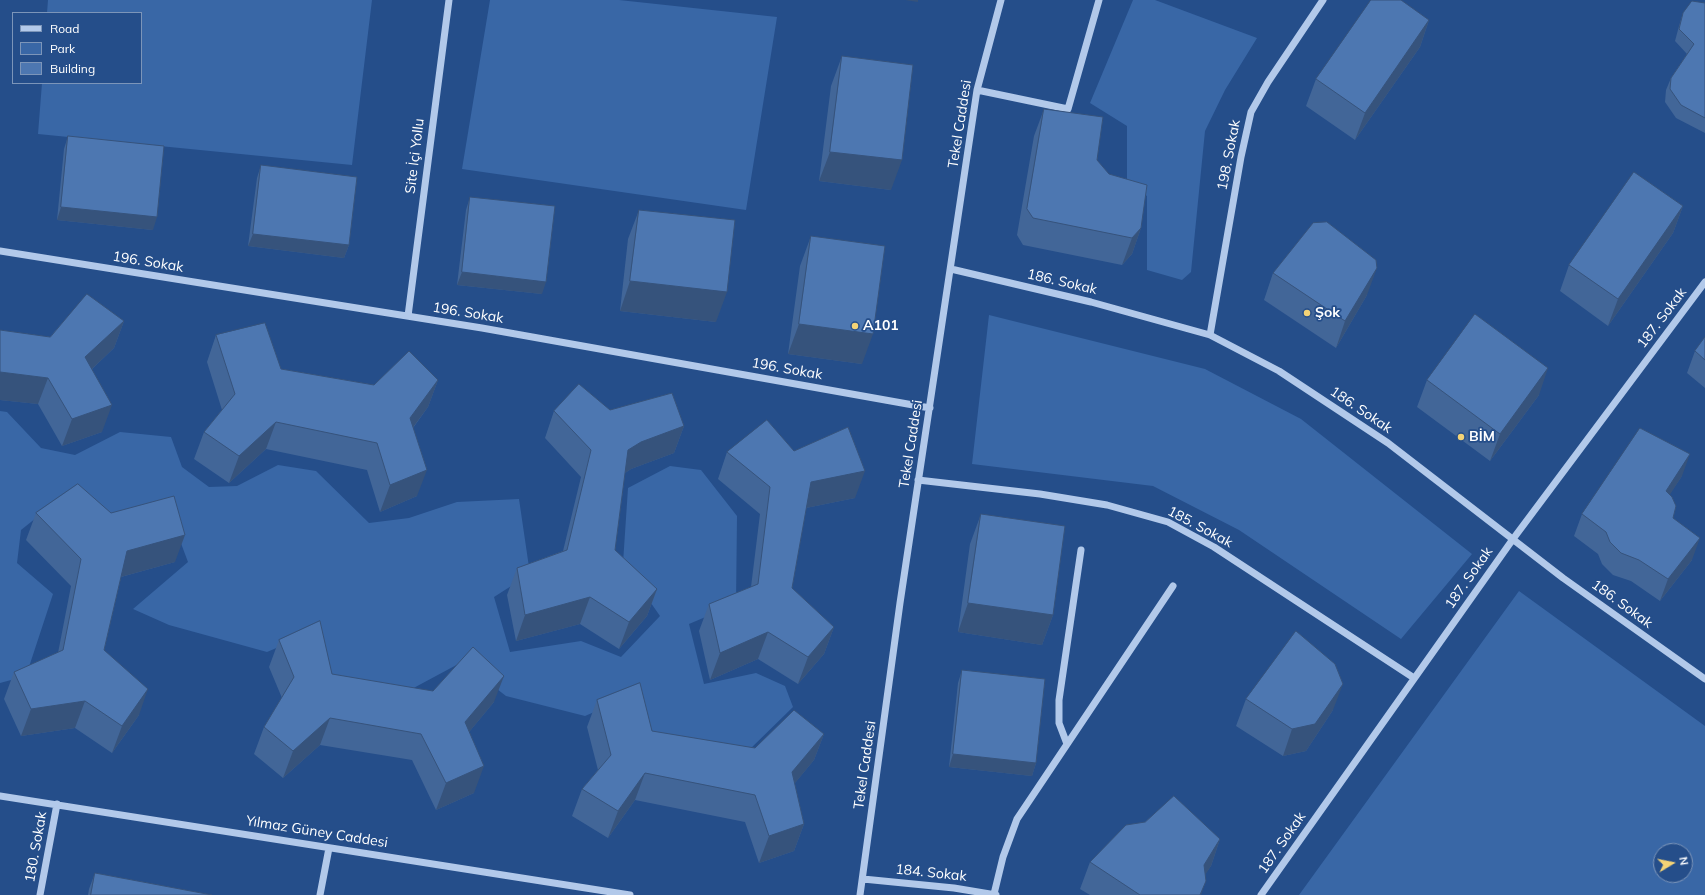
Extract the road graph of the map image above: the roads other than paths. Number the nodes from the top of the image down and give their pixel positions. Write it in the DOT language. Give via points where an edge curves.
graph roads {
  1 [pos="449,0"];
  2 [pos="1001,0"];
  3 [pos="1099,0"];
  4 [pos="1323,0"];
  5 [pos="977,90"];
  6 [pos="0,251"];
  7 [pos="951,269"];
  8 [pos="1705,282"];
  9 [pos="408,316"];
  10 [pos="1210,335"];
  11 [pos="930,408"];
  12 [pos="918,480"];
  13 [pos="1513,539"];
  14 [pos="1081,550"];
  15 [pos="1173,586"];
  16 [pos="1414,678"];
  17 [pos="1705,679"];
  18 [pos="1067,744"];
  19 [pos="0,796"];
  20 [pos="57,804"];
  21 [pos="329,848"];
  22 [pos="862,879"];
  23 [pos="40,895"];
  24 [pos="320,895"];
  25 [pos="630,895"];
  26 [pos="860,895"];
  27 [pos="995,895"];
  28 [pos="1261,895"];
  1 -- 9 [label="street, Site İçi Yollu"];
  2 -- 5 [label="street, Tekel Caddesi"];
  3 -- 5 [label="street" via="1068,109"];
  4 -- 10 [label="street, 198. Sokak" via="1251,112"];
  5 -- 7 [label="street, Tekel Caddesi"];
  6 -- 9 [label="street, 196. Sokak"];
  7 -- 10 [label="street, 186. Sokak" via="1091,302"];
  7 -- 11 [label="street, Tekel Caddesi"];
  8 -- 13 [label="street, 187. Sokak"];
  9 -- 11 [label="street, 196. Sokak"];
  10 -- 13 [label="street, 186. Sokak" via="1279,371 1388,443"];
  11 -- 12 [label="street, Tekel Caddesi"];
  12 -- 16 [label="street, 185. Sokak" via="1040,494 1107,505 1168,522 1214,547"];
  12 -- 22 [label="street, Tekel Caddesi"];
  13 -- 16 [label="street, 187. Sokak"];
  13 -- 17 [label="street, 186. Sokak" via="1563,578"];
  14 -- 18 [label="street" via="1059,700 1059,723"];
  15 -- 18 [label="street"];
  16 -- 28 [label="street, 187. Sokak"];
  18 -- 27 [label="street" via="1017,819 1003,857"];
  19 -- 20 [label="street, Yılmaz Güney Caddesi"];
  20 -- 21 [label="street, Yılmaz Güney Caddesi"];
  20 -- 23 [label="street, 180. Sokak"];
  21 -- 24 [label="street"];
  21 -- 25 [label="street, Yılmaz Güney Caddesi"];
  22 -- 26 [label="street, Tekel Caddesi"];
  22 -- 27 [label="street, 184. Sokak" via="954,888"];
}
